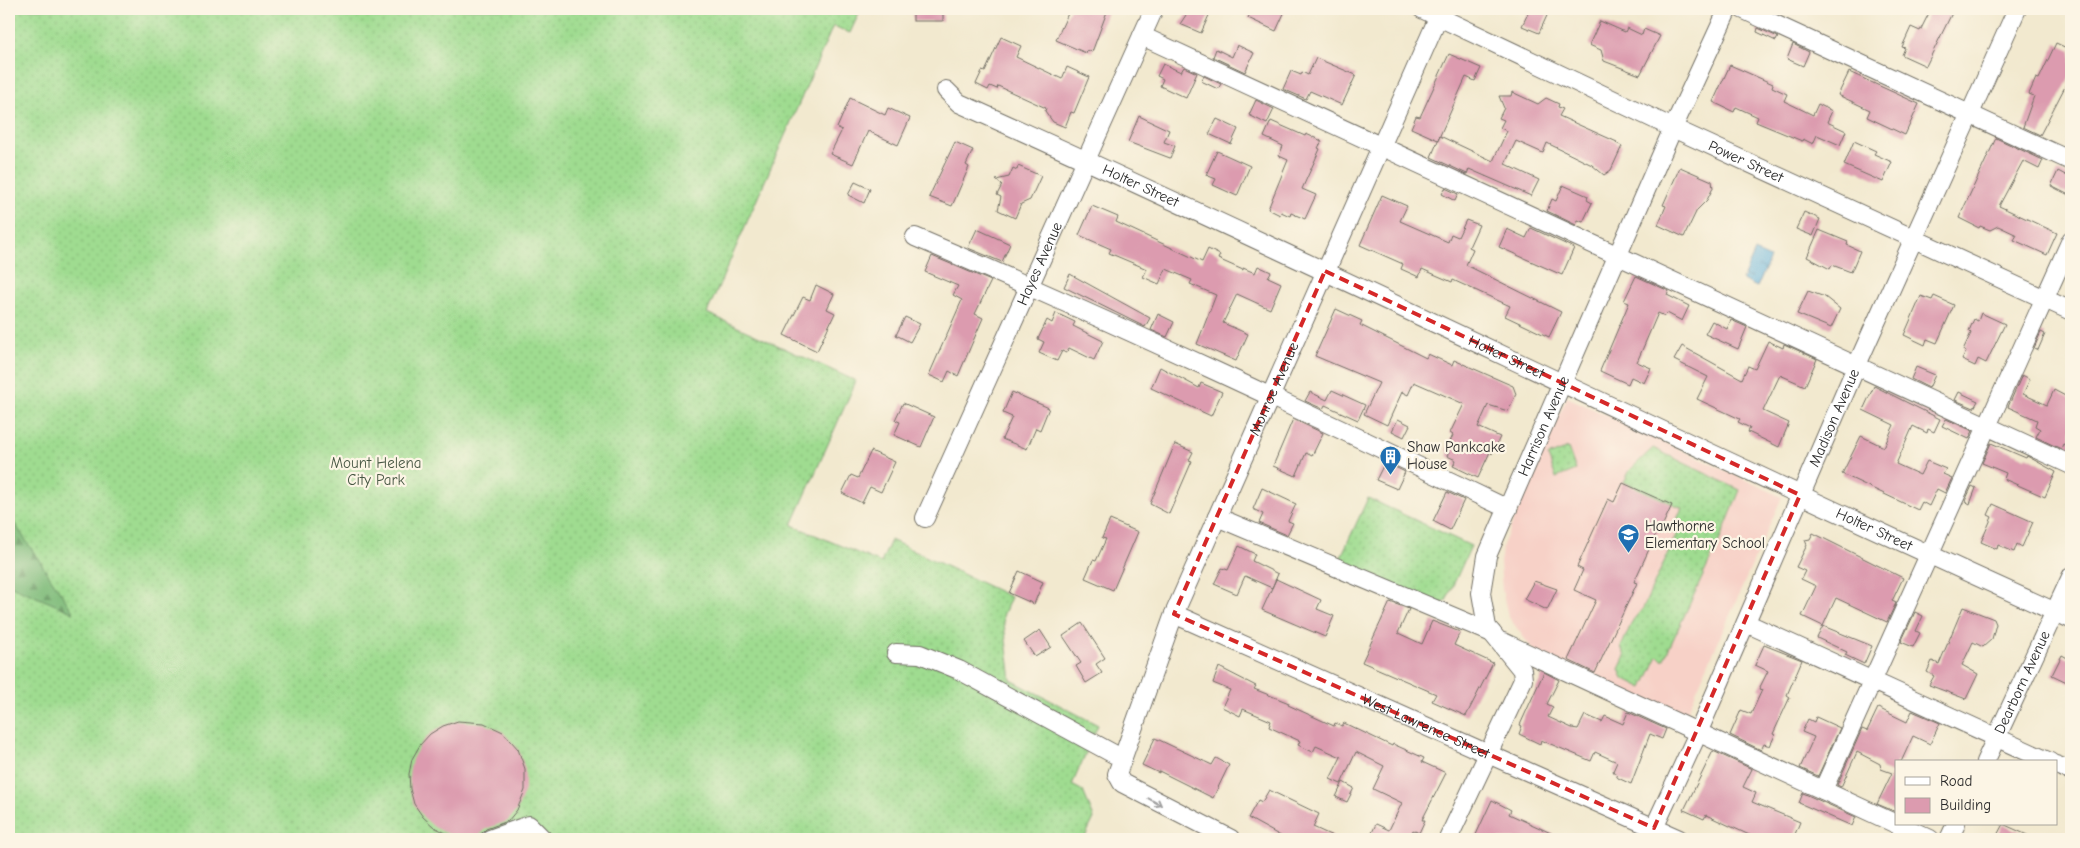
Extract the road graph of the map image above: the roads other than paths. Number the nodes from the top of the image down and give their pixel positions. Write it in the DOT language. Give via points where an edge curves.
graph roads {
  1 [pos="1154,9"];
  2 [pos="1422,9"];
  3 [pos="1728,9"];
  4 [pos="1742,9"];
  5 [pos="2017,9"];
  6 [pos="1440,12"];
  7 [pos="1142,36"];
  8 [pos="946,90"];
  9 [pos="1970,114"];
  10 [pos="1673,128"];
  11 [pos="1381,145"];
  12 [pos="1086,160"];
  13 [pos="2071,161"];
  14 [pos="915,237"];
  15 [pos="1915,238"];
  16 [pos="2071,240"];
  17 [pos="1619,255"];
  18 [pos="1325,271"];
  19 [pos="1030,286"];
  20 [pos="2045,299"];
  21 [pos="2071,311"];
  22 [pos="1856,367"];
  23 [pos="1562,383"];
  24 [pos="1270,396"];
  25 [pos="1987,426"];
  26 [pos="2071,465"];
  27 [pos="1800,495"];
  28 [pos="1508,509"];
  29 [pos="1216,517"];
  30 [pos="925,518"];
  31 [pos="1928,554"];
  32 [pos="2071,577"];
  33 [pos="1174,614"];
  34 [pos="2063,615"];
  35 [pos="1746,623"];
  36 [pos="1495,636"];
  37 [pos="896,653"];
  38 [pos="1872,679"];
  39 [pos="1698,733"];
  40 [pos="1996,738"];
  41 [pos="1489,754"];
  42 [pos="1986,760"];
  43 [pos="2046,760"];
  44 [pos="1120,766"];
  45 [pos="2058,766"];
  46 [pos="2071,772"];
  47 [pos="1822,790"];
  48 [pos="1895,823"];
  49 [pos="1901,826"];
  50 [pos="1955,826"];
  51 [pos="1654,828"];
  52 [pos="490,839"];
  53 [pos="543,839"];
  54 [pos="1231,839"];
  55 [pos="1448,839"];
  56 [pos="1679,839"];
  57 [pos="1930,839"];
  58 [pos="1949,839"];
  1 -- 7 [label="street, Hayes Avenue"];
  2 -- 6 [label="street, Power Street"];
  3 -- 10 [label="street, Harrison Avenue"];
  4 -- 9 [label="street"];
  5 -- 9 [label="street, Madison Avenue"];
  6 -- 10 [label="street, Power Street"];
  6 -- 11 [label="street, Monroe Avenue"];
  7 -- 11 [label="street"];
  7 -- 12 [label="street, Hayes Avenue"];
  8 -- 12 [label="street, Holter Street" via="959,103"];
  9 -- 13 [label="street"];
  9 -- 15 [label="street, Madison Avenue"];
  10 -- 15 [label="street, Power Street"];
  10 -- 17 [label="street, Harrison Avenue"];
  11 -- 17 [label="street"];
  11 -- 18 [label="street, Monroe Avenue"];
  12 -- 18 [label="street, Holter Street"];
  12 -- 19 [label="street, Hayes Avenue"];
  14 -- 19 [label="street"];
  15 -- 20 [label="street, Power Street"];
  15 -- 22 [label="street, Madison Avenue"];
  16 -- 20 [label="street"];
  17 -- 22 [label="street"];
  17 -- 23 [label="street, Harrison Avenue"];
  18 -- 23 [label="street, Holter Street"];
  18 -- 24 [label="street, Monroe Avenue"];
  19 -- 24 [label="street"];
  19 -- 30 [label="street, Hayes Avenue"];
  20 -- 21 [label="street, Power Street"];
  20 -- 25 [label="street"];
  22 -- 25 [label="street"];
  22 -- 27 [label="street, Madison Avenue"];
  23 -- 27 [label="street, Holter Street"];
  23 -- 28 [label="street, Harrison Avenue"];
  24 -- 28 [label="street"];
  24 -- 29 [label="street, Monroe Avenue"];
  25 -- 26 [label="street"];
  25 -- 31 [label="street"];
  27 -- 31 [label="street, Holter Street"];
  27 -- 35 [label="street, Madison Avenue"];
  28 -- 36 [label="street, Harrison Avenue" via="1487,556 1481,593 1487,627"];
  29 -- 33 [label="street, Monroe Avenue"];
  29 -- 36 [label="street"];
  31 -- 34 [label="street, Holter Street"];
  31 -- 38 [label="street"];
  32 -- 34 [label="street, Dearborn Avenue"];
  33 -- 41 [label="street, West Lawrence Street"];
  33 -- 44 [label="street, Monroe Avenue"];
  34 -- 40 [label="street, Dearborn Avenue"];
  35 -- 38 [label="street"];
  35 -- 39 [label="street, Madison Avenue"];
  36 -- 39 [label="street"];
  36 -- 41 [label="street, Harrison Avenue" via="1522,670 1523,680"];
  37 -- 44 [label="street" via="920,654 959,670"];
  38 -- 40 [label="street"];
  38 -- 47 [label="street"];
  39 -- 47 [label="street"];
  39 -- 51 [label="street, Madison Avenue"];
  40 -- 42 [label="street, Dearborn Avenue"];
  40 -- 43 [label="street"];
  41 -- 51 [label="street, West Lawrence Street"];
  41 -- 55 [label="street, Harrison Avenue"];
  44 -- 54 [label="street, one-way" via="1122,783"];
  45 -- 46 [label="street"];
  47 -- 48 [label="street"];
  49 -- 57 [label="street"];
  50 -- 58 [label="street"];
  51 -- 56 [label="street, West Lawrence Street"];
  52 -- 53 [label="street" via="529,825"];
}
